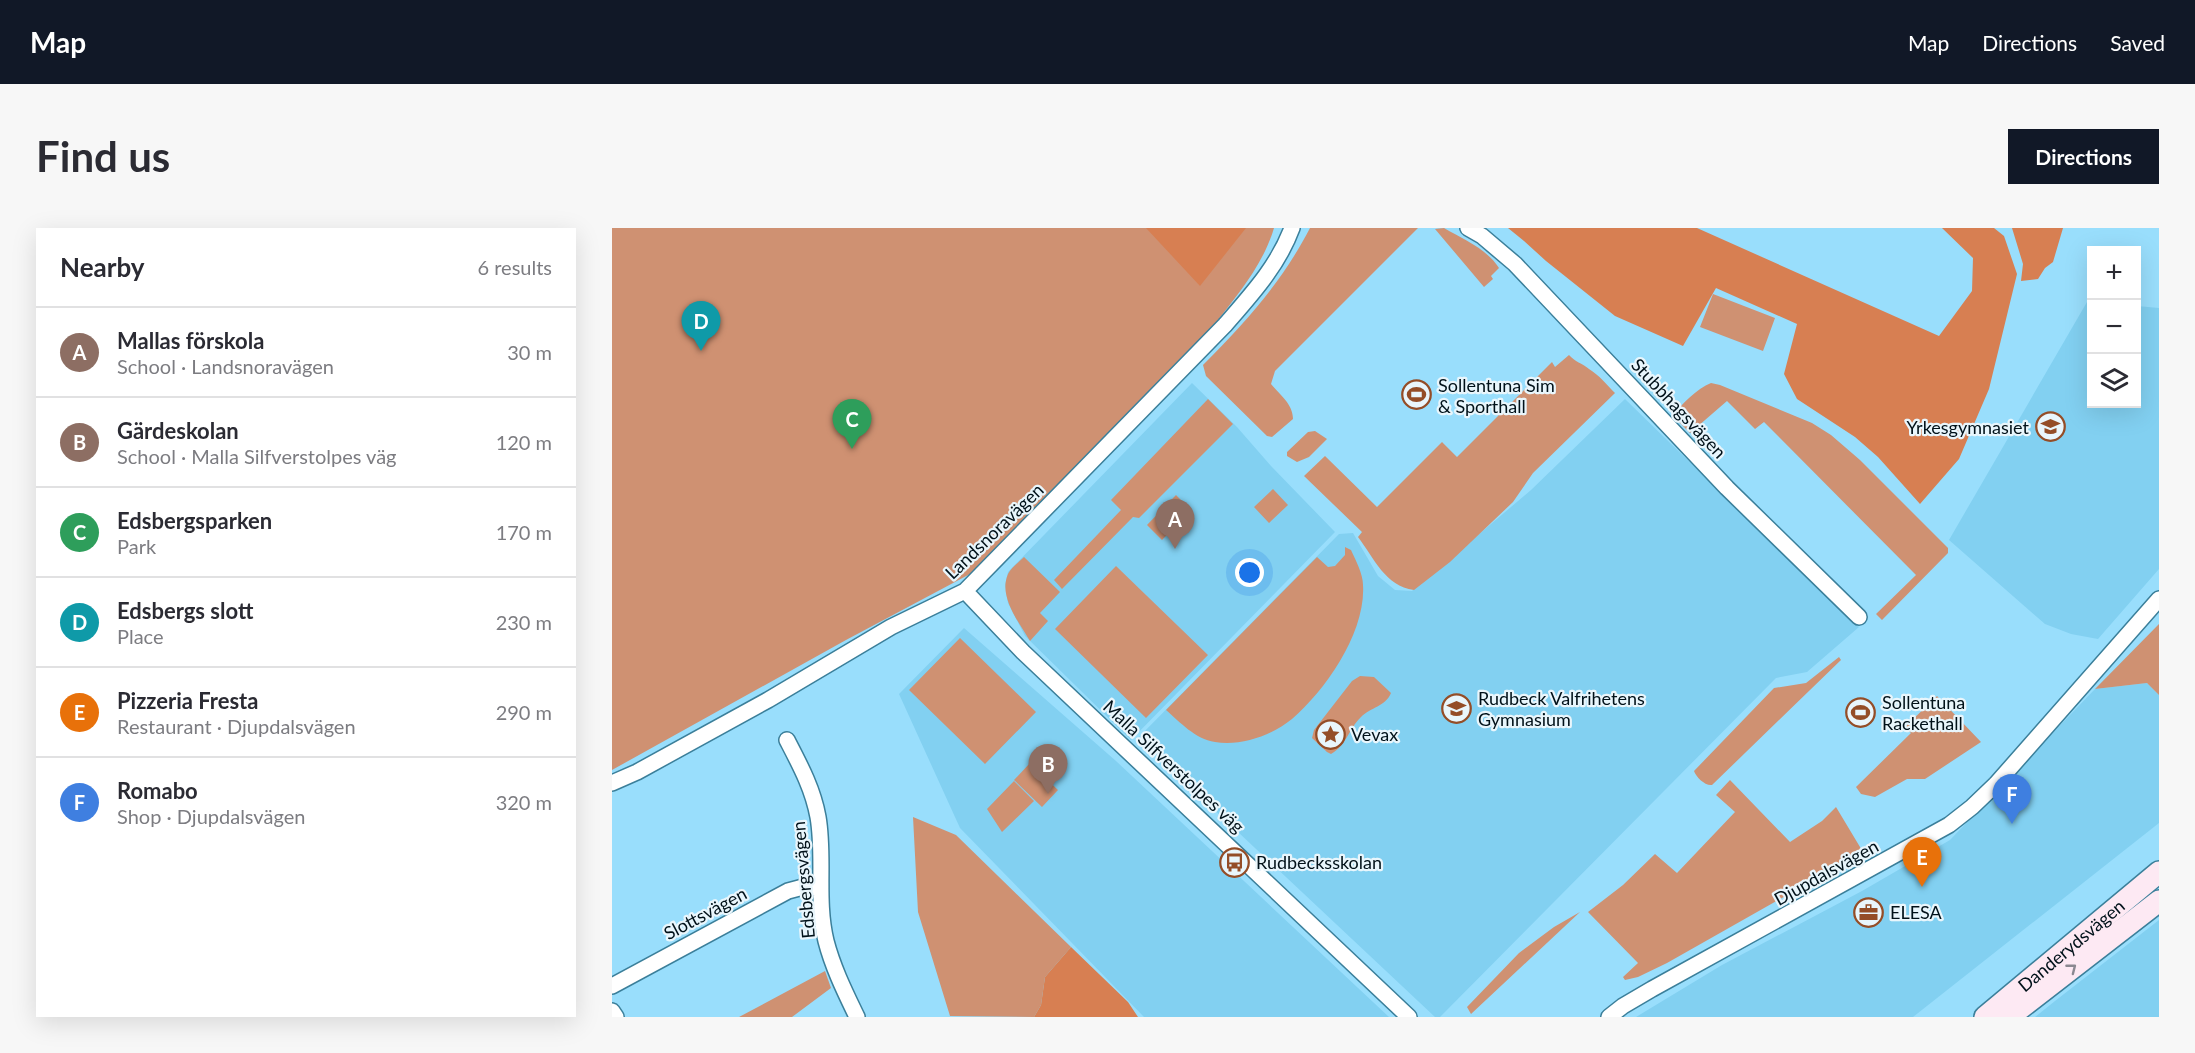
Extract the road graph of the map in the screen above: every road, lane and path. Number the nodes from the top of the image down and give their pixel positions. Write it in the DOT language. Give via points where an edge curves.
graph roads {
  1 [pos="1292,228"];
  2 [pos="1468,228"];
  3 [pos="965,591"];
  4 [pos="2159,599"];
  5 [pos="1858,617"];
  6 [pos="787,740"];
  7 [pos="612,783"];
  8 [pos="2159,872"];
  9 [pos="820,888"];
  10 [pos="2159,901"];
  11 [pos="612,986"];
  12 [pos="612,1011"];
  13 [pos="615,1017"];
  14 [pos="857,1017"];
  15 [pos="1410,1017"];
  16 [pos="1609,1017"];
  17 [pos="1985,1017"];
  18 [pos="2009,1017"];
  1 -- 3 [label="street, Landsnoravägen" via="1265,279 1225,325"];
  2 -- 5 [label="street, Stubbhagsvägen" via="1515,264 1727,488"];
  3 -- 7 [label="street, Landsnoravägen" via="891,627 768,700"];
  3 -- 15 [label="street, Malla Silfverstolpes väg" via="1023,652"];
  4 -- 16 [label="street, Djupdalsvägen" via="1996,784 1949,825"];
  6 -- 9 [label="street, Edsbergsvägen" via="815,801"];
  8 -- 17 [label="main road, Danderydsvägen"];
  9 -- 11 [label="street, Slottsvägen" via="788,891"];
  9 -- 14 [label="street, Edsbergsvägen" via="826,939 838,978"];
  18 -- 10 [label="main road, Danderydsvägen, one-way"];
  12 -- 13 [label="street"];
}
